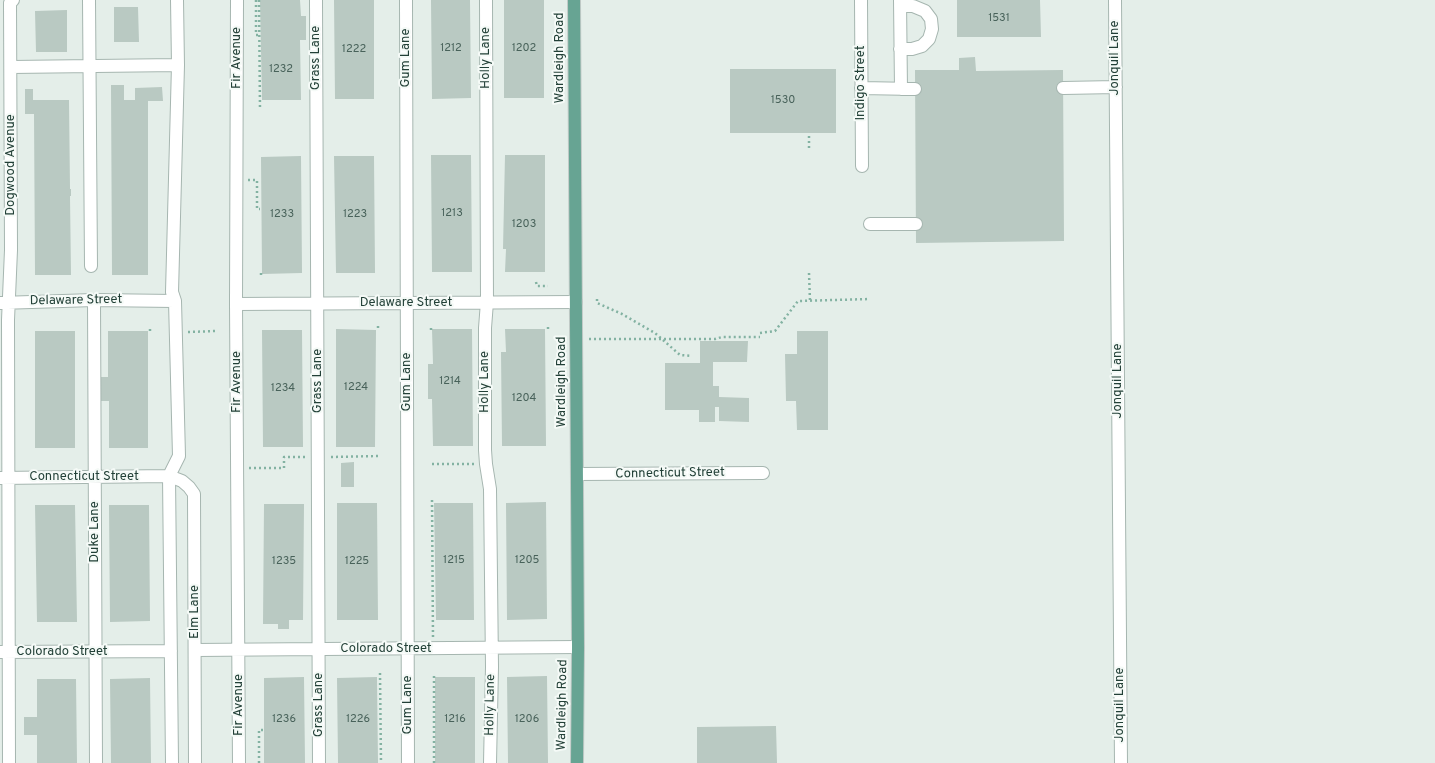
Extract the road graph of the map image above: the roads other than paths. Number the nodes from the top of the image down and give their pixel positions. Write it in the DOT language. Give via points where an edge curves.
graph roads {
  1 [pos="13,0"];
  2 [pos="89,0"];
  3 [pos="177,0"];
  4 [pos="237,0"];
  5 [pos="316,0"];
  6 [pos="406,0"];
  7 [pos="486,0"];
  8 [pos="574,0"];
  9 [pos="860,0"];
  10 [pos="1115,0"];
  11 [pos="900,3"];
  12 [pos="900,49"];
  13 [pos="178,65"];
  14 [pos="89,66"];
  15 [pos="11,67"];
  16 [pos="1116,87"];
  17 [pos="861,88"];
  18 [pos="901,88"];
  19 [pos="915,88"];
  20 [pos="1063,88"];
  21 [pos="6,133"];
  22 [pos="862,166"];
  23 [pos="870,224"];
  24 [pos="916,224"];
  25 [pos="6,250"];
  26 [pos="90,266"];
  27 [pos="94,300"];
  28 [pos="176,301"];
  29 [pos="487,302"];
  30 [pos="576,302"];
  31 [pos="5,303"];
  32 [pos="317,303"];
  33 [pos="407,303"];
  34 [pos="236,304"];
  35 [pos="763,473"];
  36 [pos="577,474"];
  37 [pos="169,476"];
  38 [pos="95,477"];
  39 [pos="5,478"];
  40 [pos="578,647"];
  41 [pos="408,648"];
  42 [pos="492,648"];
  43 [pos="319,649"];
  44 [pos="195,650"];
  45 [pos="238,650"];
  46 [pos="172,651"];
  47 [pos="4,652"];
  48 [pos="96,652"];
  49 [pos="9,763"];
  50 [pos="96,763"];
  51 [pos="172,763"];
  52 [pos="195,763"];
  53 [pos="239,763"];
  54 [pos="319,763"];
  55 [pos="408,763"];
  56 [pos="490,763"];
  57 [pos="577,763"];
  58 [pos="1121,763"];
  1 -- 15 [label="street, Dogwood Avenue" via="10,4"];
  2 -- 14 [label="street"];
  3 -- 13 [label="street, Elm Lane"];
  4 -- 34 [label="street, Fir Avenue"];
  5 -- 32 [label="street, Grass Lane"];
  6 -- 33 [label="street, Gum Lane"];
  7 -- 29 [label="street, Holly Lane"];
  8 -- 30 [label="main road, Wardleigh Road"];
  9 -- 17 [label="street, Indigo Street"];
  10 -- 16 [label="street, Jonquil Lane"];
  11 -- 12 [label="street"];
  11 -- 12 [label="street" via="916,6 925,11 931,19 932,29 929,39 922,46"];
  12 -- 18 [label="street"];
  13 -- 14 [label="street"];
  13 -- 28 [label="street, Elm Lane" via="172,292"];
  14 -- 15 [label="street"];
  14 -- 26 [label="street"];
  15 -- 21 [label="street, Dogwood Avenue"];
  16 -- 20 [label="street"];
  16 -- 58 [label="street, Jonquil Lane"];
  17 -- 18 [label="street"];
  17 -- 22 [label="street, Indigo Street"];
  18 -- 19 [label="street"];
  21 -- 25 [label="street, Dogwood Avenue"];
  23 -- 24 [label="street"];
  25 -- 31 [label="street, Dogwood Avenue"];
  27 -- 28 [label="street, Delaware Street"];
  27 -- 31 [label="street, Delaware Street"];
  27 -- 38 [label="street, Duke Lane"];
  28 -- 37 [label="street, Elm Lane" via="179,456"];
  29 -- 30 [label="street, Delaware Street"];
  29 -- 33 [label="street, Delaware Street"];
  29 -- 42 [label="street, Holly Lane" via="485,450 490,489"];
  30 -- 36 [label="main road, Wardleigh Road"];
  31 -- 39 [label="street, Dogwood Avenue" via="8,320"];
  32 -- 33 [label="street, Delaware Street"];
  32 -- 34 [label="street, Delaware Street"];
  32 -- 43 [label="street, Grass Lane"];
  33 -- 41 [label="street, Gum Lane"];
  34 -- 45 [label="street, Fir Avenue"];
  35 -- 36 [label="street, Connecticut Street"];
  36 -- 40 [label="main road, Wardleigh Road"];
  37 -- 38 [label="street, Connecticut Street"];
  37 -- 44 [label="street, Elm Lane" via="182,481 194,494"];
  37 -- 46 [label="street, Elm Lane"];
  38 -- 39 [label="street, Connecticut Street"];
  38 -- 48 [label="street, Duke Lane"];
  39 -- 47 [label="street, Dogwood Avenue"];
  40 -- 42 [label="street, Colorado Street"];
  40 -- 57 [label="main road, Wardleigh Road"];
  41 -- 42 [label="street, Colorado Street"];
  41 -- 43 [label="street, Colorado Street"];
  41 -- 55 [label="street, Gum Lane"];
  42 -- 56 [label="street, Holly Lane"];
  43 -- 45 [label="street, Colorado Street"];
  43 -- 54 [label="street, Grass Lane"];
  44 -- 45 [label="street, Colorado Street"];
  44 -- 52 [label="street, Elm Lane"];
  45 -- 53 [label="street, Fir Avenue"];
  46 -- 48 [label="street, Colorado Street"];
  46 -- 51 [label="street, Elm Lane"];
  47 -- 48 [label="street, Colorado Street"];
  47 -- 49 [label="street, Dogwood Avenue"];
  48 -- 50 [label="street, Duke Lane"];
}
